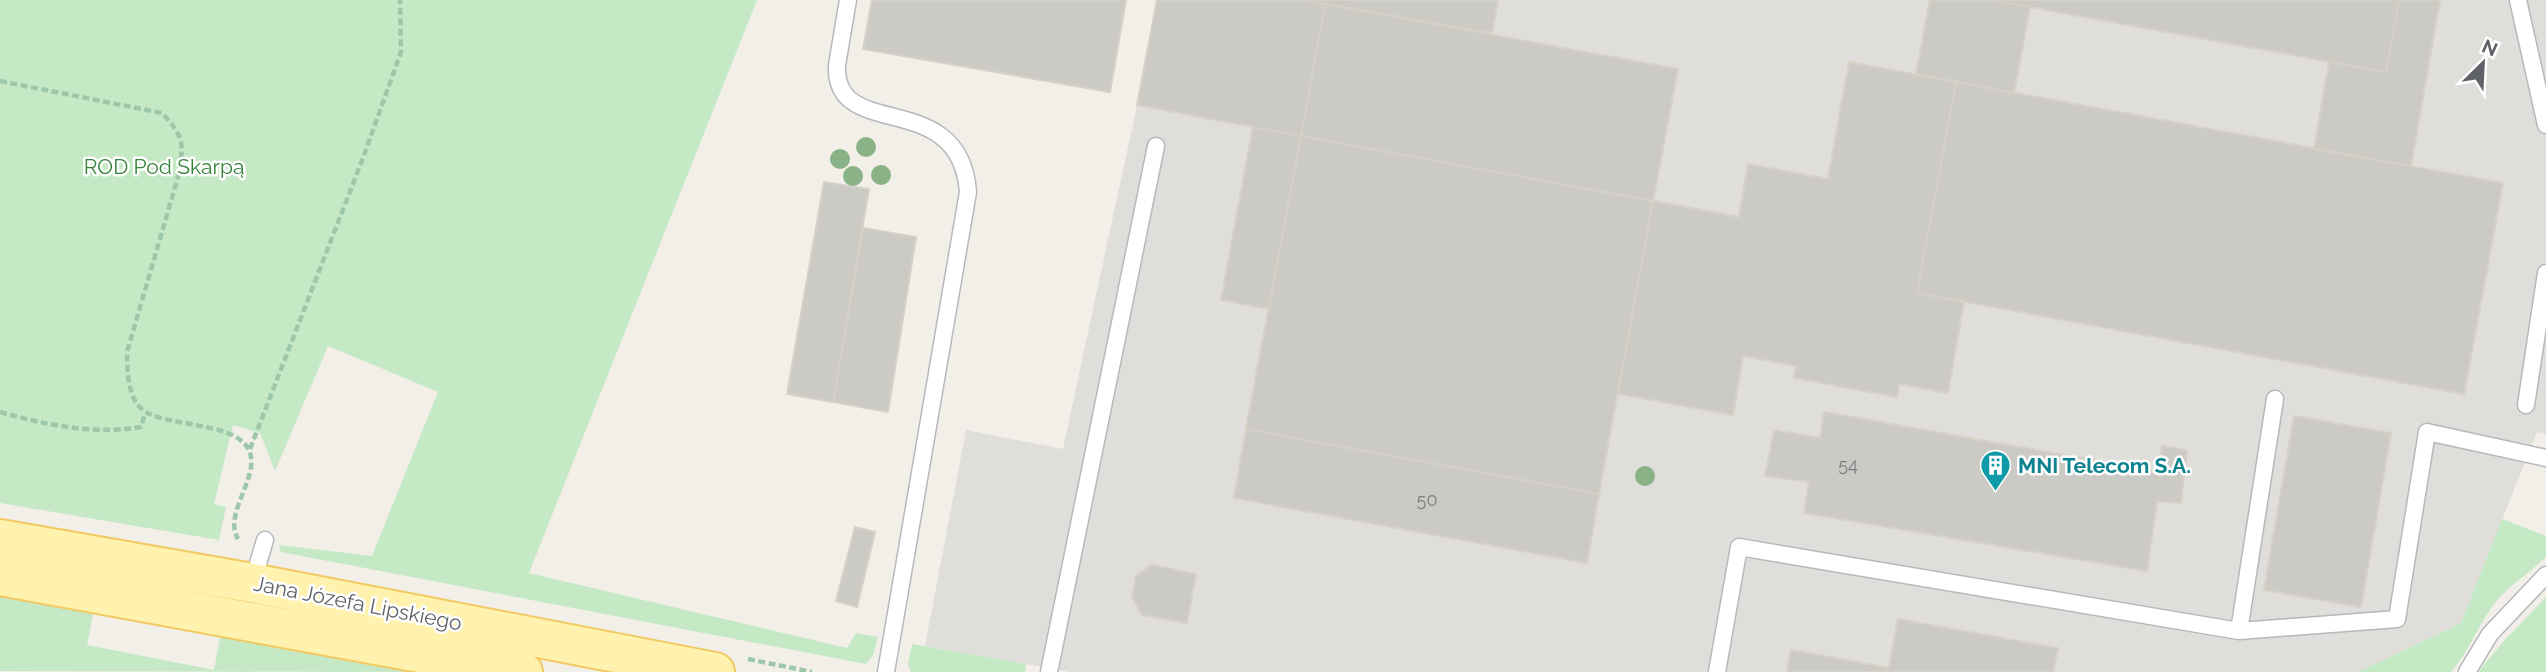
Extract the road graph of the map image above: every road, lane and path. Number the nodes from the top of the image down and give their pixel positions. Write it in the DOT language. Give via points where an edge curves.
graph roads {
  1 [pos="400,0"];
  2 [pos="848,0"];
  3 [pos="2518,0"];
  4 [pos="0,81"];
  5 [pos="2546,125"];
  6 [pos="1156,146"];
  7 [pos="2546,273"];
  8 [pos="2275,399"];
  9 [pos="2526,405"];
  10 [pos="0,412"];
  11 [pos="145,413"];
  12 [pos="250,449"];
  13 [pos="2546,458"];
  14 [pos="0,539"];
  15 [pos="2546,575"];
  16 [pos="0,576"];
  17 [pos="254,582"];
  18 [pos="2239,631"];
  19 [pos="523,672"];
  20 [pos="715,672"];
  21 [pos="886,672"];
  22 [pos="1049,672"];
  23 [pos="1717,672"];
  24 [pos="2467,672"];
  1 -- 12 [label="path" via="401,52"];
  2 -- 21 [label="lane" via="837,65 842,92 868,111 936,131 962,160 967,174 968,192"];
  3 -- 5 [label="lane"];
  4 -- 11 [label="path" via="162,113 178,131 183,150 178,177 127,352 133,401"];
  6 -- 22 [label="lane"];
  7 -- 9 [label="lane"];
  8 -- 18 [label="lane"];
  10 -- 11 [label="path" via="51,426 117,432 141,428"];
  11 -- 12 [label="path" via="219,430"];
  12 -- 17 [label="path" via="251,467 235,533"];
  13 -- 18 [label="lane" via="2427,432 2397,619"];
  14 -- 17 [label="main road, Jana Józefa Lipskiego"];
  15 -- 24 [label="lane" via="2490,634"];
  16 -- 17 [label="main road, Jana Józefa Lipskiego"];
  17 -- 19 [label="main road, Jana Józefa Lipskiego"];
  17 -- 20 [label="main road, Jana Józefa Lipskiego"];
  18 -- 23 [label="lane" via="1739,547"];
}
